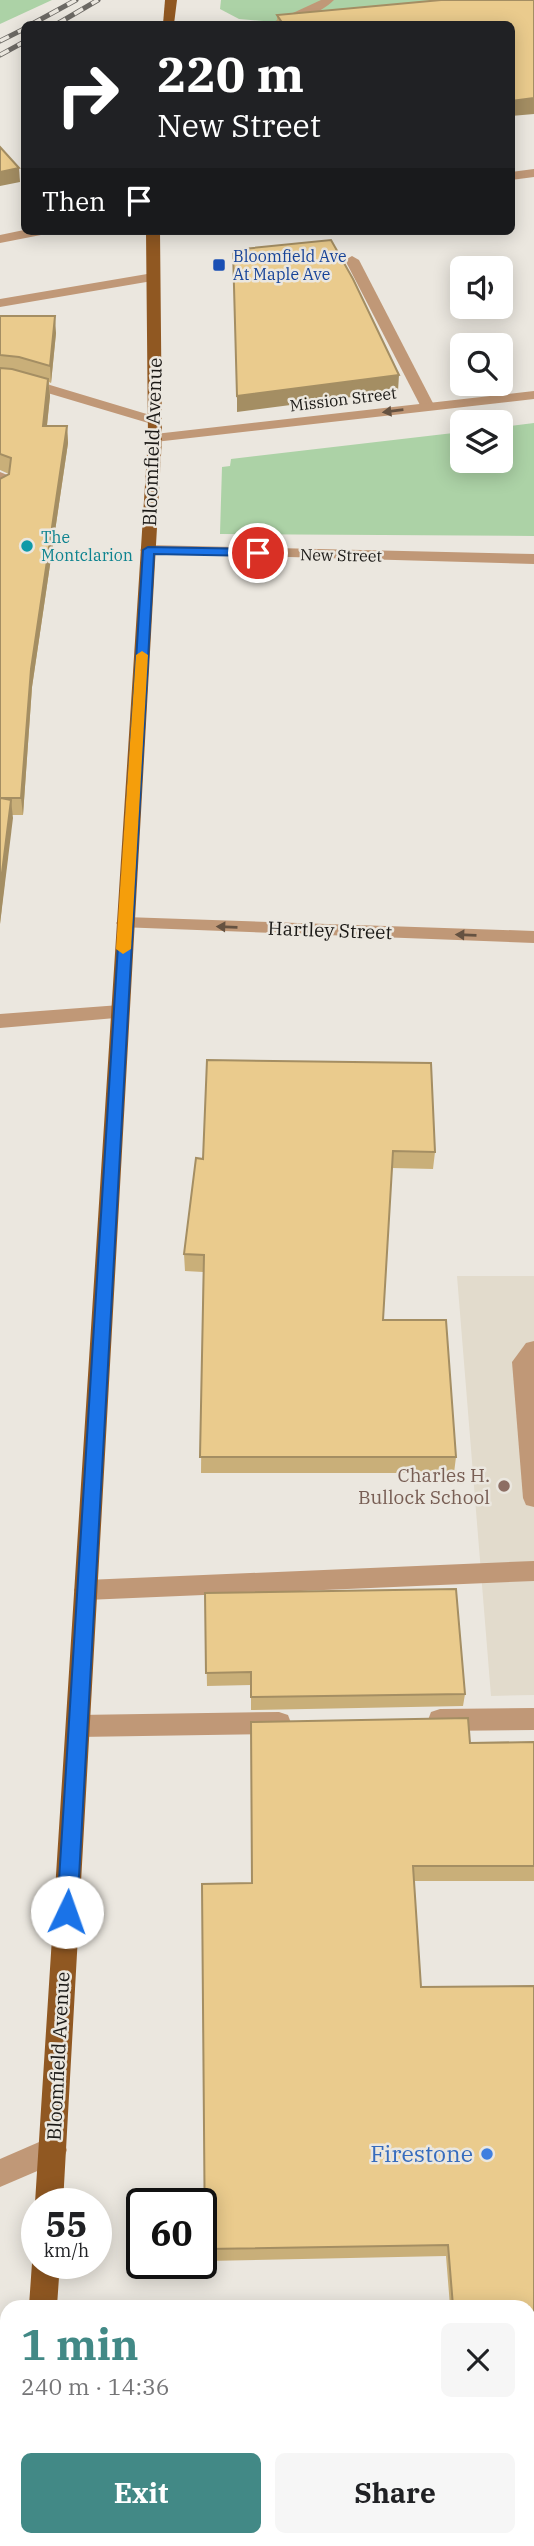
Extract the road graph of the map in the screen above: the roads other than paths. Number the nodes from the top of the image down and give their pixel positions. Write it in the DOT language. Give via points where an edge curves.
graph roads {
  1 [pos="171,0"];
  2 [pos="327,0"];
  3 [pos="169,21"];
  4 [pos="282,21"];
  5 [pos="534,173"];
  6 [pos="515,175"];
  7 [pos="21,235"];
  8 [pos="153,235"];
  9 [pos="0,239"];
  10 [pos="352,260"];
  11 [pos="153,277"];
  12 [pos="0,303"];
  13 [pos="0,378"];
  14 [pos="534,395"];
  15 [pos="428,407"];
  16 [pos="155,421"];
  17 [pos="155,438"];
  18 [pos="0,476"];
  19 [pos="0,491"];
  20 [pos="148,550"];
  21 [pos="534,559"];
  22 [pos="125,923"];
  23 [pos="534,937"];
  24 [pos="120,1012"];
  25 [pos="0,1021"];
  26 [pos="534,1349"];
  27 [pos="534,1498"];
  28 [pos="534,1571"];
  29 [pos="86,1590"];
  30 [pos="534,1719"];
  31 [pos="424,1720"];
  32 [pos="299,1723"];
  33 [pos="78,1726"];
  34 [pos="53,2150"];
  35 [pos="0,2173"];
  36 [pos="50,2188"];
  37 [pos="45,2279"];
  38 [pos="43,2300"];
  1 -- 3 [label="main road"];
  2 -- 4 [label="street"];
  5 -- 6 [label="street"];
  7 -- 9 [label="street"];
  8 -- 11 [label="main road, Bloomfield Avenue"];
  10 -- 15 [label="street"];
  11 -- 12 [label="street"];
  11 -- 16 [label="main road, Bloomfield Avenue"];
  13 -- 16 [label="street"];
  14 -- 15 [label="street, Mission Street"];
  15 -- 17 [label="street, Mission Street, one-way"];
  16 -- 17 [label="main road, Bloomfield Avenue"];
  17 -- 20 [label="main road, Bloomfield Avenue"];
  18 -- 19 [label="street"];
  20 -- 21 [label="street, New Street"];
  20 -- 22 [label="main road, Bloomfield Avenue"];
  23 -- 22 [label="street, Hartley Street, one-way"];
  22 -- 24 [label="main road, Bloomfield Avenue"];
  24 -- 25 [label="street"];
  24 -- 29 [label="main road, Bloomfield Avenue"];
  26 -- 27 [label="street" via="523,1362"];
  28 -- 29 [label="street"];
  29 -- 33 [label="main road, Bloomfield Avenue"];
  30 -- 31 [label="street"];
  32 -- 33 [label="street"];
  33 -- 34 [label="main road, Bloomfield Avenue"];
  34 -- 35 [label="street"];
  34 -- 36 [label="main road, Bloomfield Avenue"];
  37 -- 38 [label="main road"];
}
